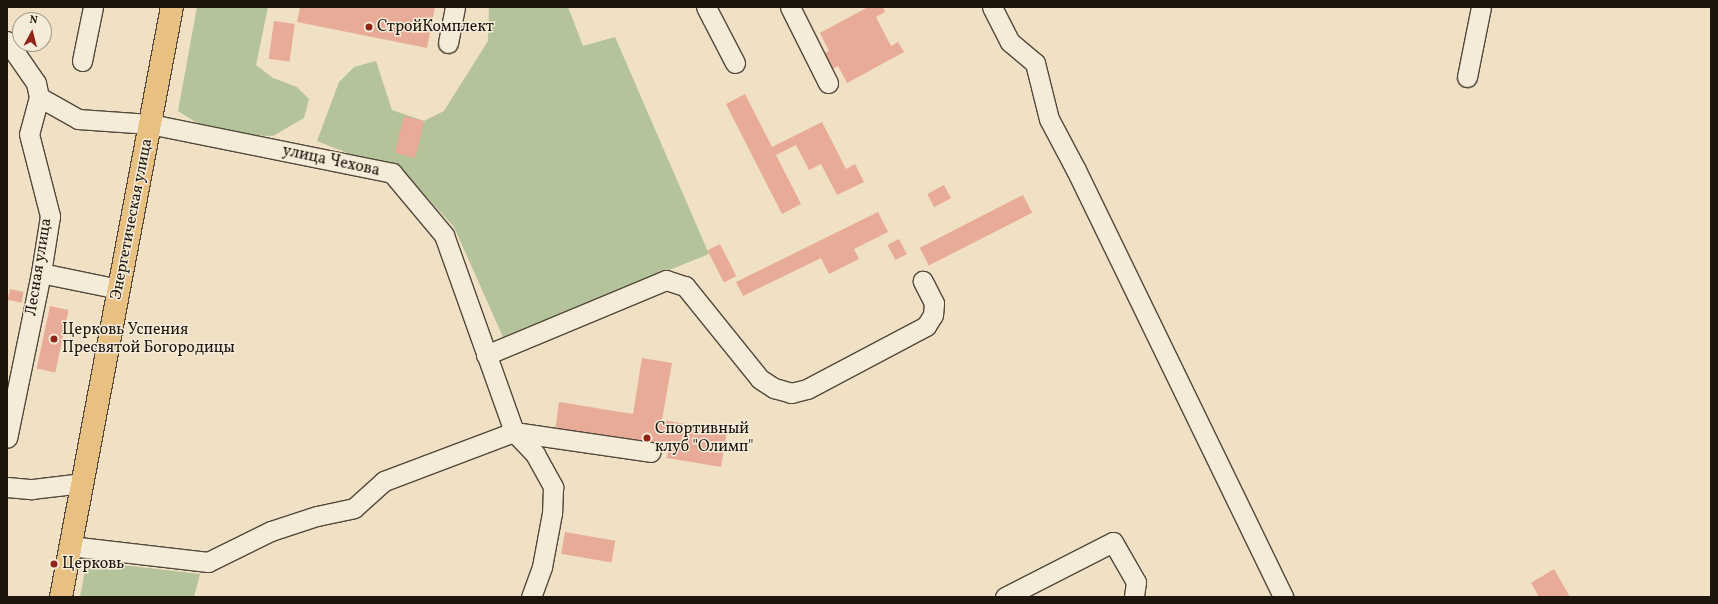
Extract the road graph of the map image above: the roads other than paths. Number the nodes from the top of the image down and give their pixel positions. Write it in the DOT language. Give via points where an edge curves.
graph roads {
  1 [pos="93,7"];
  2 [pos="172,7"];
  3 [pos="454,7"];
  4 [pos="706,7"];
  5 [pos="790,7"];
  6 [pos="992,7"];
  7 [pos="1481,7"];
  8 [pos="7,41"];
  9 [pos="448,43"];
  10 [pos="82,61"];
  11 [pos="735,63"];
  12 [pos="1467,77"];
  13 [pos="828,83"];
  14 [pos="40,97"];
  15 [pos="150,124"];
  16 [pos="41,273"];
  17 [pos="923,281"];
  18 [pos="119,289"];
  19 [pos="486,355"];
  20 [pos="10,407"];
  21 [pos="514,432"];
  22 [pos="7,438"];
  23 [pos="651,452"];
  24 [pos="82,484"];
  25 [pos="7,487"];
  26 [pos="70,546"];
  27 [pos="999,594"];
  28 [pos="61,597"];
  29 [pos="530,597"];
  30 [pos="1134,597"];
  31 [pos="1283,597"];
  1 -- 10 [label="street"];
  2 -- 15 [label="main road, Энергетическая улица"];
  3 -- 9 [label="street"];
  4 -- 11 [label="street"];
  5 -- 13 [label="street"];
  6 -- 31 [label="street" via="1010,42 1035,63 1049,119"];
  7 -- 12 [label="street"];
  8 -- 14 [label="street" via="36,83"];
  14 -- 15 [label="street" via="78,119"];
  14 -- 16 [label="street, Лесная улица" via="29,134 50,216"];
  15 -- 18 [label="main road, Энергетическая улица"];
  15 -- 19 [label="street, улица Чехова" via="392,174 444,235"];
  16 -- 18 [label="street"];
  16 -- 20 [label="street, Лесная улица"];
  17 -- 19 [label="street" via="934,303 933,315 926,326 807,389 791,393 774,388 760,379 684,286 666,280"];
  18 -- 24 [label="main road, Энергетическая улица"];
  19 -- 21 [label="street, улица Чехова"];
  20 -- 22 [label="street, Лесная улица"];
  21 -- 23 [label="street"];
  21 -- 26 [label="street" via="384,481 354,508 317,516 271,531 208,562"];
  21 -- 29 [label="street" via="535,454 553,487 552,513 542,567"];
  24 -- 25 [label="street" via="32,489"];
  24 -- 26 [label="main road, Энергетическая улица"];
  26 -- 28 [label="main road, Энергетическая улица"];
  27 -- 30 [label="street" via="1113,542 1136,582"];
}
